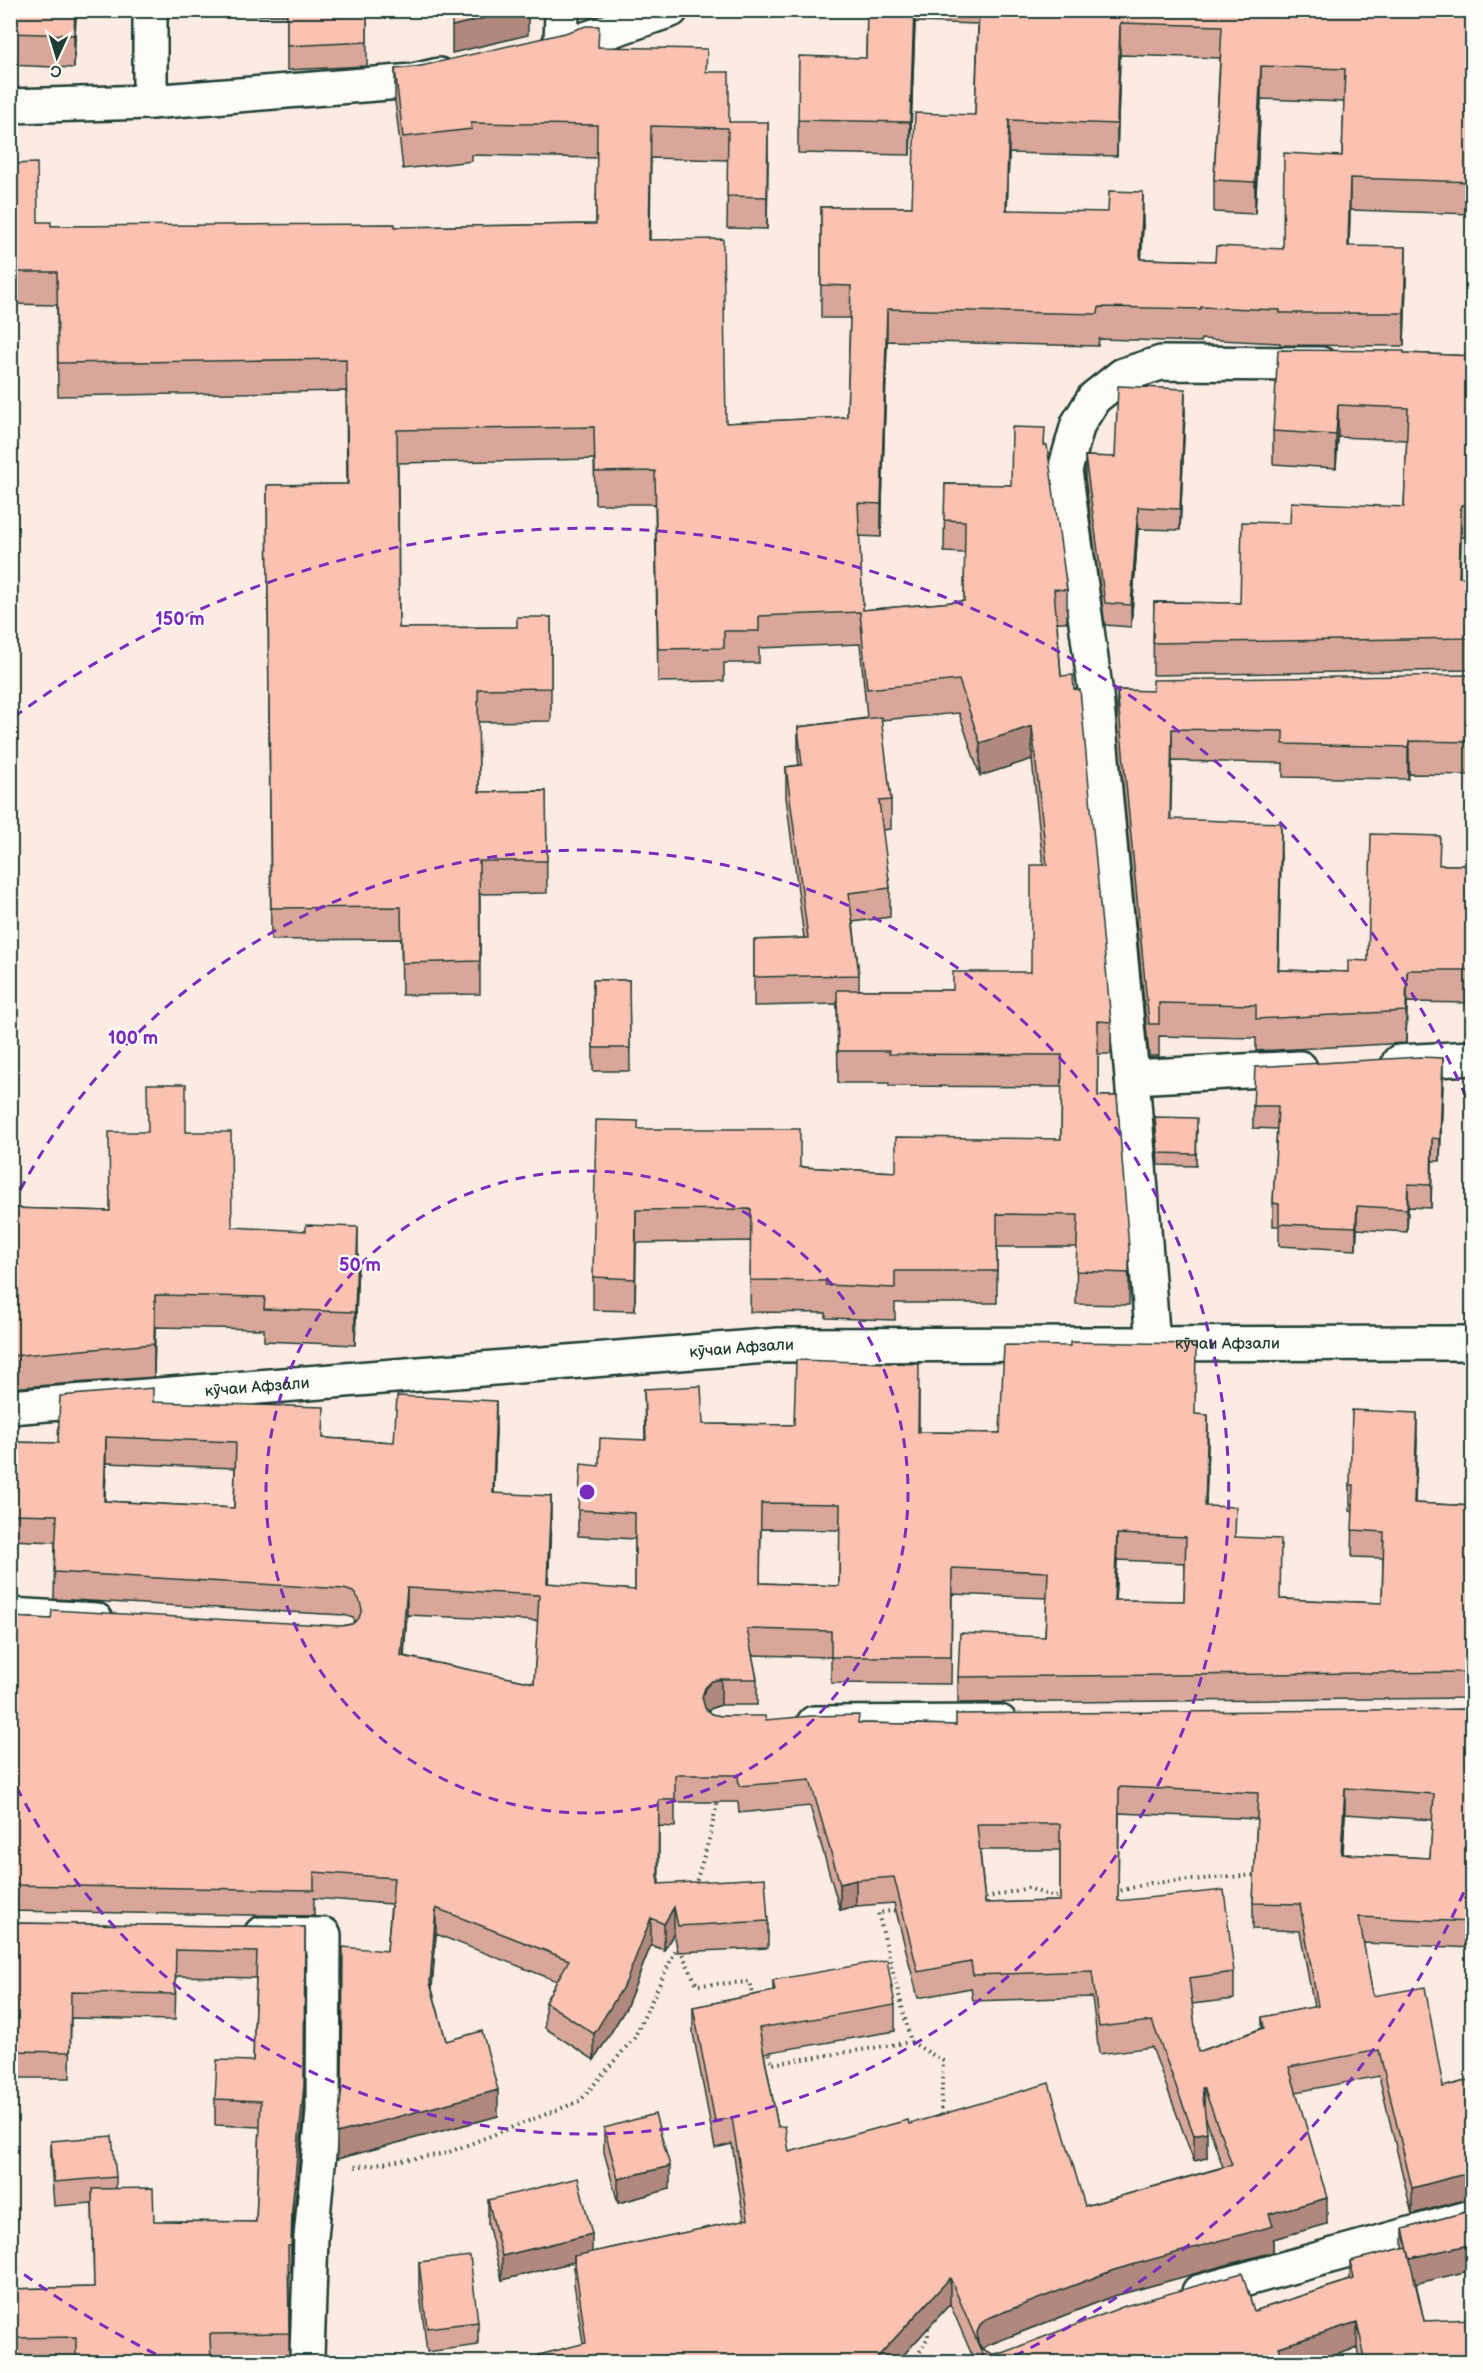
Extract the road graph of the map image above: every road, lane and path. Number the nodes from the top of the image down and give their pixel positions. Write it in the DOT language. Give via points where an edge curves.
graph roads {
  1 [pos="150,10"];
  2 [pos="562,10"];
  3 [pos="671,10"];
  4 [pos="561,47"];
  5 [pos="527,55"];
  6 [pos="470,68"];
  7 [pos="150,102"];
  8 [pos="10,106"];
  9 [pos="1353,364"];
  10 [pos="1096,695"];
  11 [pos="1131,695"];
  12 [pos="1473,1058"];
  13 [pos="1367,1064"];
  14 [pos="1331,1066"];
  15 [pos="1132,1077"];
  16 [pos="1473,1343"];
  17 [pos="1153,1344"];
  18 [pos="10,1407"];
  19 [pos="10,1615"];
  20 [pos="129,1622"];
  21 [pos="1031,1721"];
  22 [pos="781,1724"];
  23 [pos="718,1793"];
  24 [pos="1268,1874"];
  25 [pos="694,1890"];
  26 [pos="1109,1892"];
  27 [pos="1065,1896"];
  28 [pos="971,1900"];
  29 [pos="902,1910"];
  30 [pos="231,1934"];
  31 [pos="681,1934"];
  32 [pos="678,1945"];
  33 [pos="756,2003"];
  34 [pos="911,2042"];
  35 [pos="767,2044"];
  36 [pos="940,2128"];
  37 [pos="317,2172"];
  38 [pos="1473,2217"];
  39 [pos="1176,2299"];
  40 [pos="927,2316"];
  41 [pos="307,2355"];
  42 [pos="914,2362"];
  1 -- 7 [label="street"];
  2 -- 4 [label="street"];
  3 -- 4 [label="street"];
  4 -- 5 [label="street"];
  6 -- 7 [label="street" via="413,81"];
  7 -- 8 [label="street"];
  9 -- 10 [label="street" via="1161,363 1124,375 1094,398 1078,424 1065,470"];
  10 -- 11 [label="street"];
  10 -- 15 [label="street"];
  12 -- 13 [label="street"];
  14 -- 15 [label="street"];
  15 -- 17 [label="street"];
  16 -- 17 [label="street, кӯчаи Афзали"];
  17 -- 18 [label="street, кӯчаи Афзали" via="779,1345"];
  19 -- 20 [label="street"];
  21 -- 22 [label="street"];
  23 -- 25 [label="path"];
  24 -- 26 [label="path" via="1151,1883"];
  27 -- 28 [label="path" via="1053,1897 1028,1888"];
  29 -- 34 [label="path" via="878,1913"];
  30 -- 37 [label="street" via="324,1935 323,2112"];
  31 -- 32 [label="path"];
  32 -- 33 [label="path" via="697,1985 750,1982"];
  32 -- 37 [label="path" via="634,2038 580,2101 444,2154"];
  34 -- 35 [label="path" via="772,2064"];
  34 -- 36 [label="path" via="943,2061"];
  37 -- 41 [label="street"];
  38 -- 39 [label="street"];
  40 -- 42 [label="path" via="928,2337"];
}
